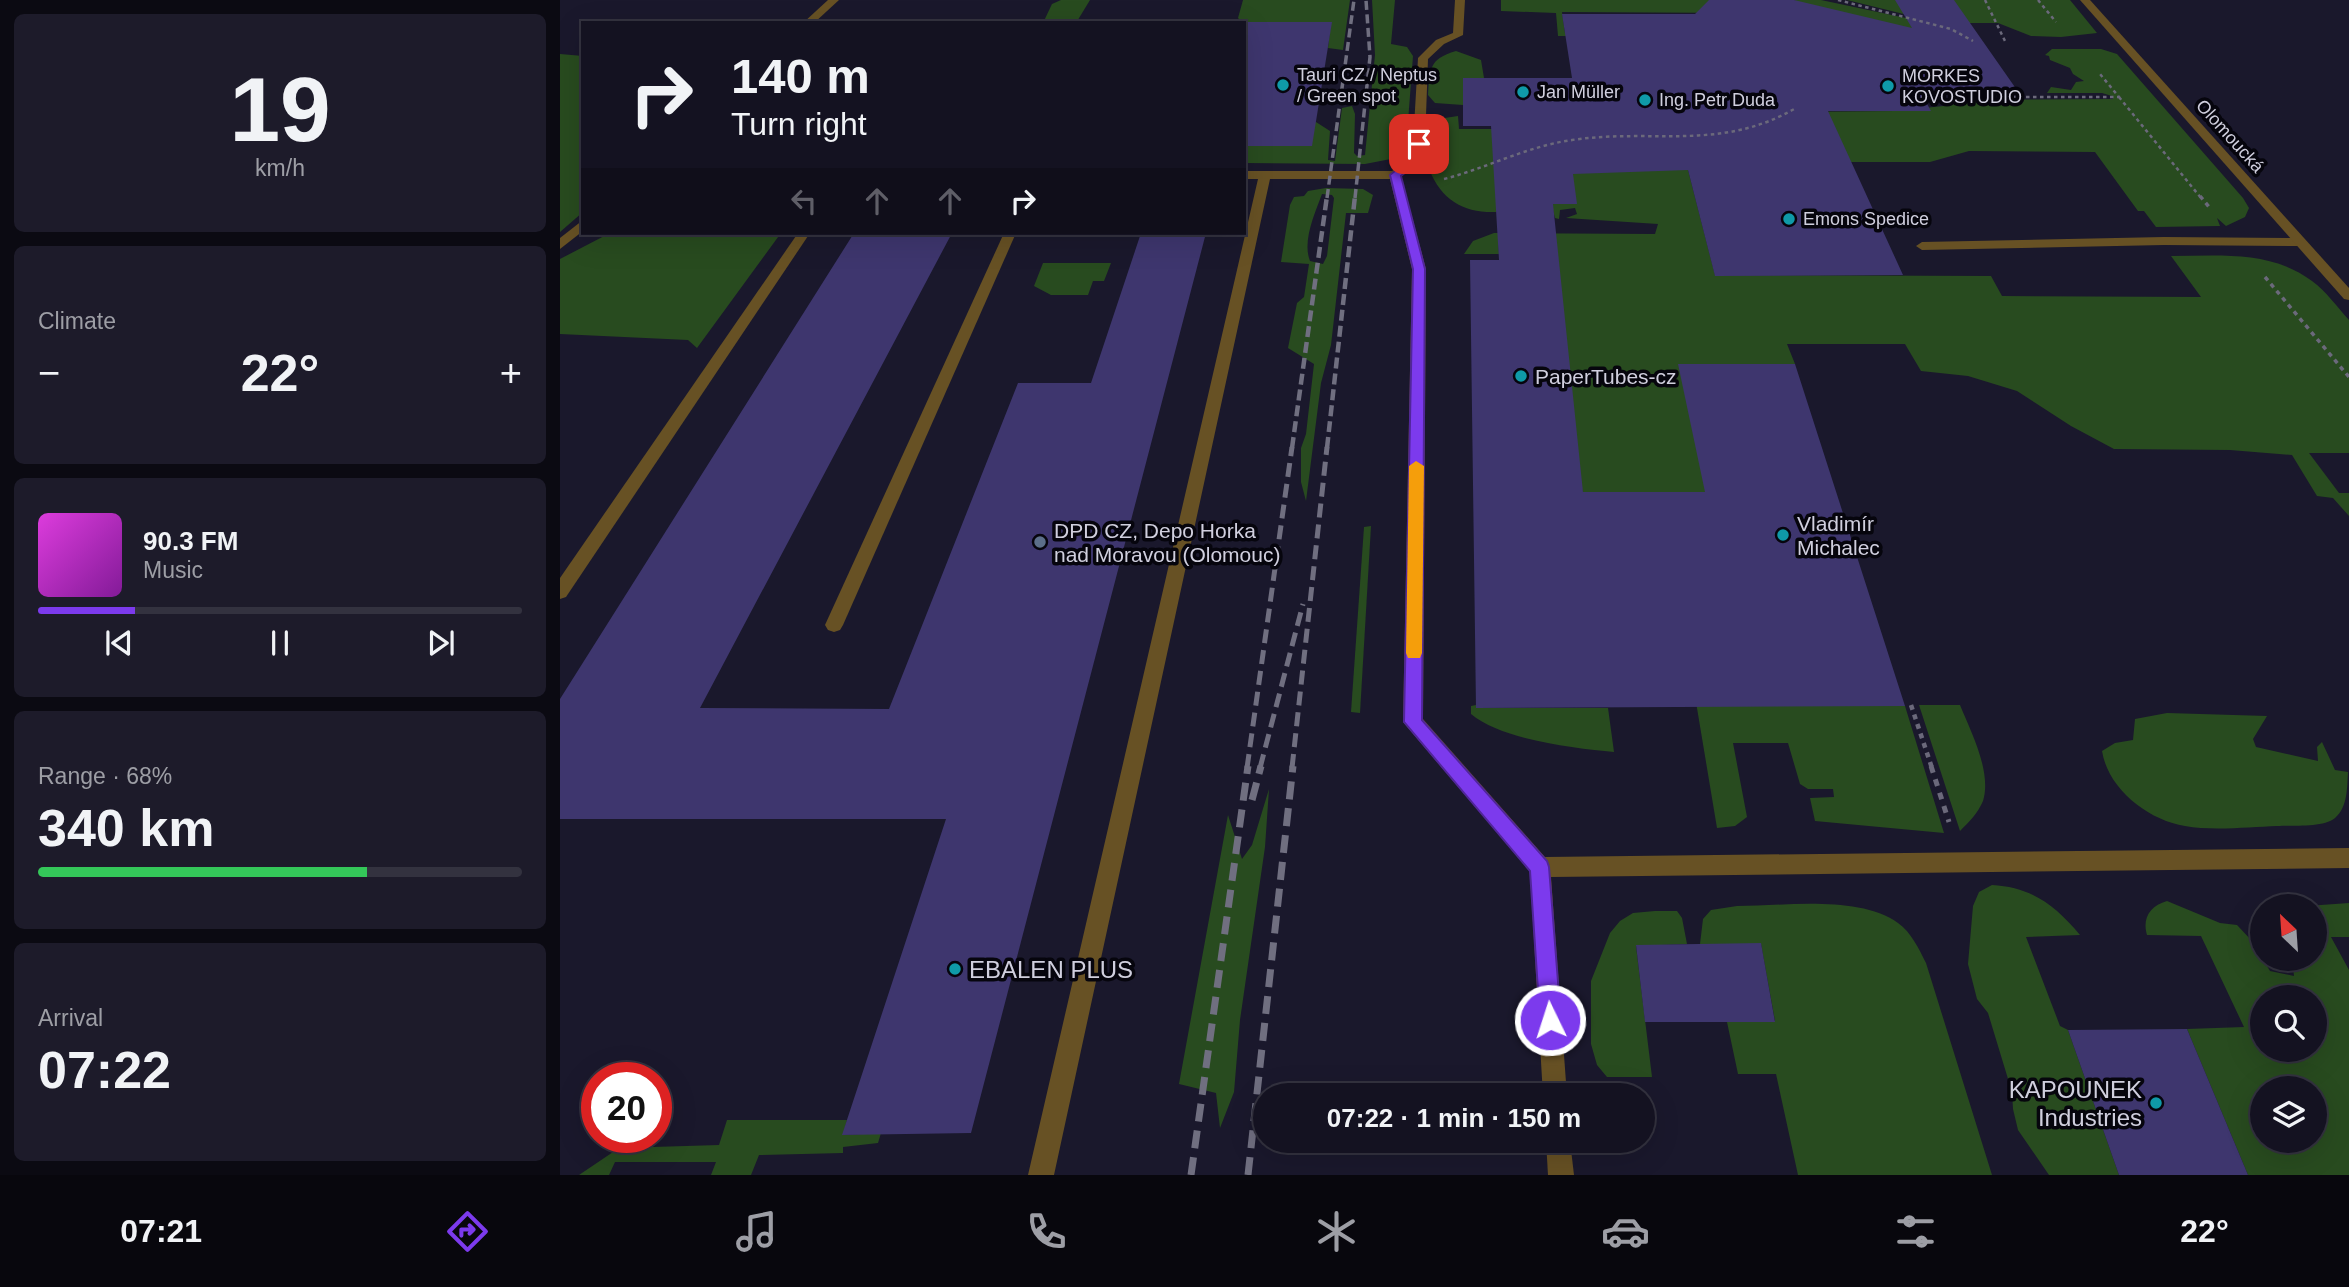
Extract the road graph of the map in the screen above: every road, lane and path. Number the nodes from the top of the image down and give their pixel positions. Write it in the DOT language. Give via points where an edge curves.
graph roads {
  1 [pos="834,0"];
  2 [pos="1460,0"];
  3 [pos="1838,0"];
  4 [pos="1985,0"];
  5 [pos="2085,0"];
  6 [pos="810,21"];
  7 [pos="1973,41"];
  8 [pos="2005,41"];
  9 [pos="1908,97"];
  10 [pos="2111,97"];
  11 [pos="1796,108"];
  12 [pos="1246,175"];
  13 [pos="1265,175"];
  14 [pos="1397,180"];
  15 [pos="581,226"];
  16 [pos="803,235"];
  17 [pos="1009,235"];
  18 [pos="2301,242"];
  19 [pos="560,245"];
  20 [pos="1922,246"];
  21 [pos="2349,296"];
  22 [pos="560,592"];
  23 [pos="834,625"];
  24 [pos="1911,705"];
  25 [pos="1952,833"];
  26 [pos="2349,858"];
  27 [pos="1540,867"];
  28 [pos="1554,1083"];
  29 [pos="1559,1153"];
  30 [pos="1041,1175"];
  31 [pos="1561,1175"];
  1 -- 6 [label="street"];
  2 -- 14 [label="street" via="1458,35 1440,42 1423,58 1419,144"];
  3 -- 7 [label="path" via="1951,29"];
  4 -- 8 [label="path"];
  5 -- 18 [label="street, Olomoucká"];
  9 -- 10 [label="path"];
  11 -- 14 [label="path" via="1739,130 1679,138 1573,140 1509,156 1465,174"];
  12 -- 13 [label="street"];
  13 -- 14 [label="street"];
  13 -- 30 [label="street"];
  14 -- 27 [label="street" via="1419,269 1413,722"];
  15 -- 19 [label="street"];
  16 -- 22 [label="street"];
  17 -- 23 [label="street"];
  18 -- 20 [label="street"];
  18 -- 21 [label="street, Olomoucká"];
  24 -- 25 [label="path"];
  26 -- 27 [label="street"];
  27 -- 28 [label="street"];
  29 -- 31 [label="street"];
}
